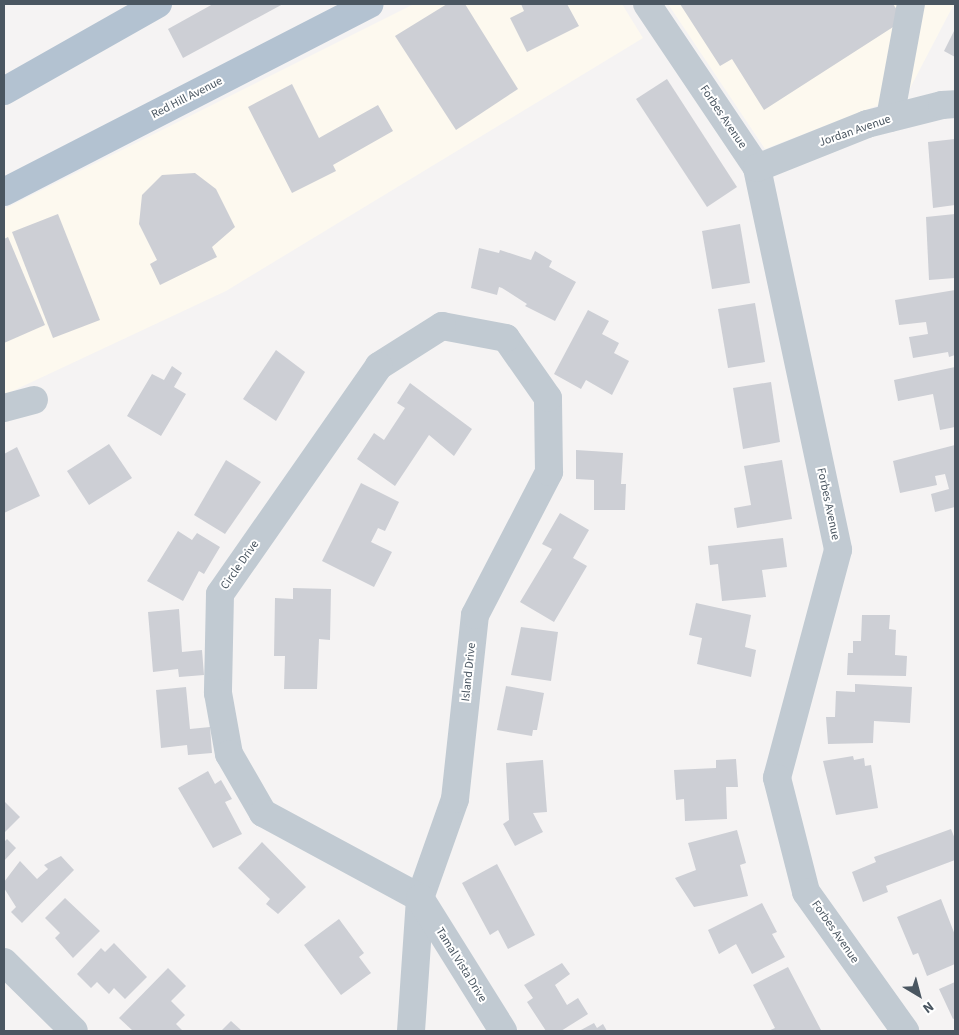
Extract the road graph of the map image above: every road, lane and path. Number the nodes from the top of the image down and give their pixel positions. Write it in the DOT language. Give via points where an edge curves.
graph roads {
  1 [pos="158,4"];
  2 [pos="370,4"];
  3 [pos="647,4"];
  4 [pos="912,4"];
  5 [pos="4,91"];
  6 [pos="955,104"];
  7 [pos="879,121"];
  8 [pos="757,168"];
  9 [pos="4,192"];
  10 [pos="506,338"];
  11 [pos="34,400"];
  12 [pos="4,408"];
  13 [pos="420,898"];
  14 [pos="4,962"];
  15 [pos="74,1031"];
  16 [pos="411,1031"];
  17 [pos="503,1031"];
  18 [pos="905,1031"];
  1 -- 5 [label="main road"];
  2 -- 9 [label="main road, Red Hill Avenue"];
  3 -- 8 [label="street, Forbes Avenue"];
  4 -- 7 [label="street"];
  6 -- 7 [label="street, Jordan Avenue"];
  7 -- 8 [label="street, Jordan Avenue"];
  8 -- 18 [label="street, Forbes Avenue" via="838,550 777,778 806,892"];
  10 -- 13 [label="street, Island Drive" via="548,398 549,472 475,615 455,799"];
  10 -- 13 [label="street, Circle Drive" via="442,326 379,366 220,594 218,693 229,754 263,813"];
  11 -- 12 [label="street"];
  13 -- 16 [label="street, Island Drive"];
  13 -- 17 [label="street, Tamal Vista Drive"];
  14 -- 15 [label="street"];
}
